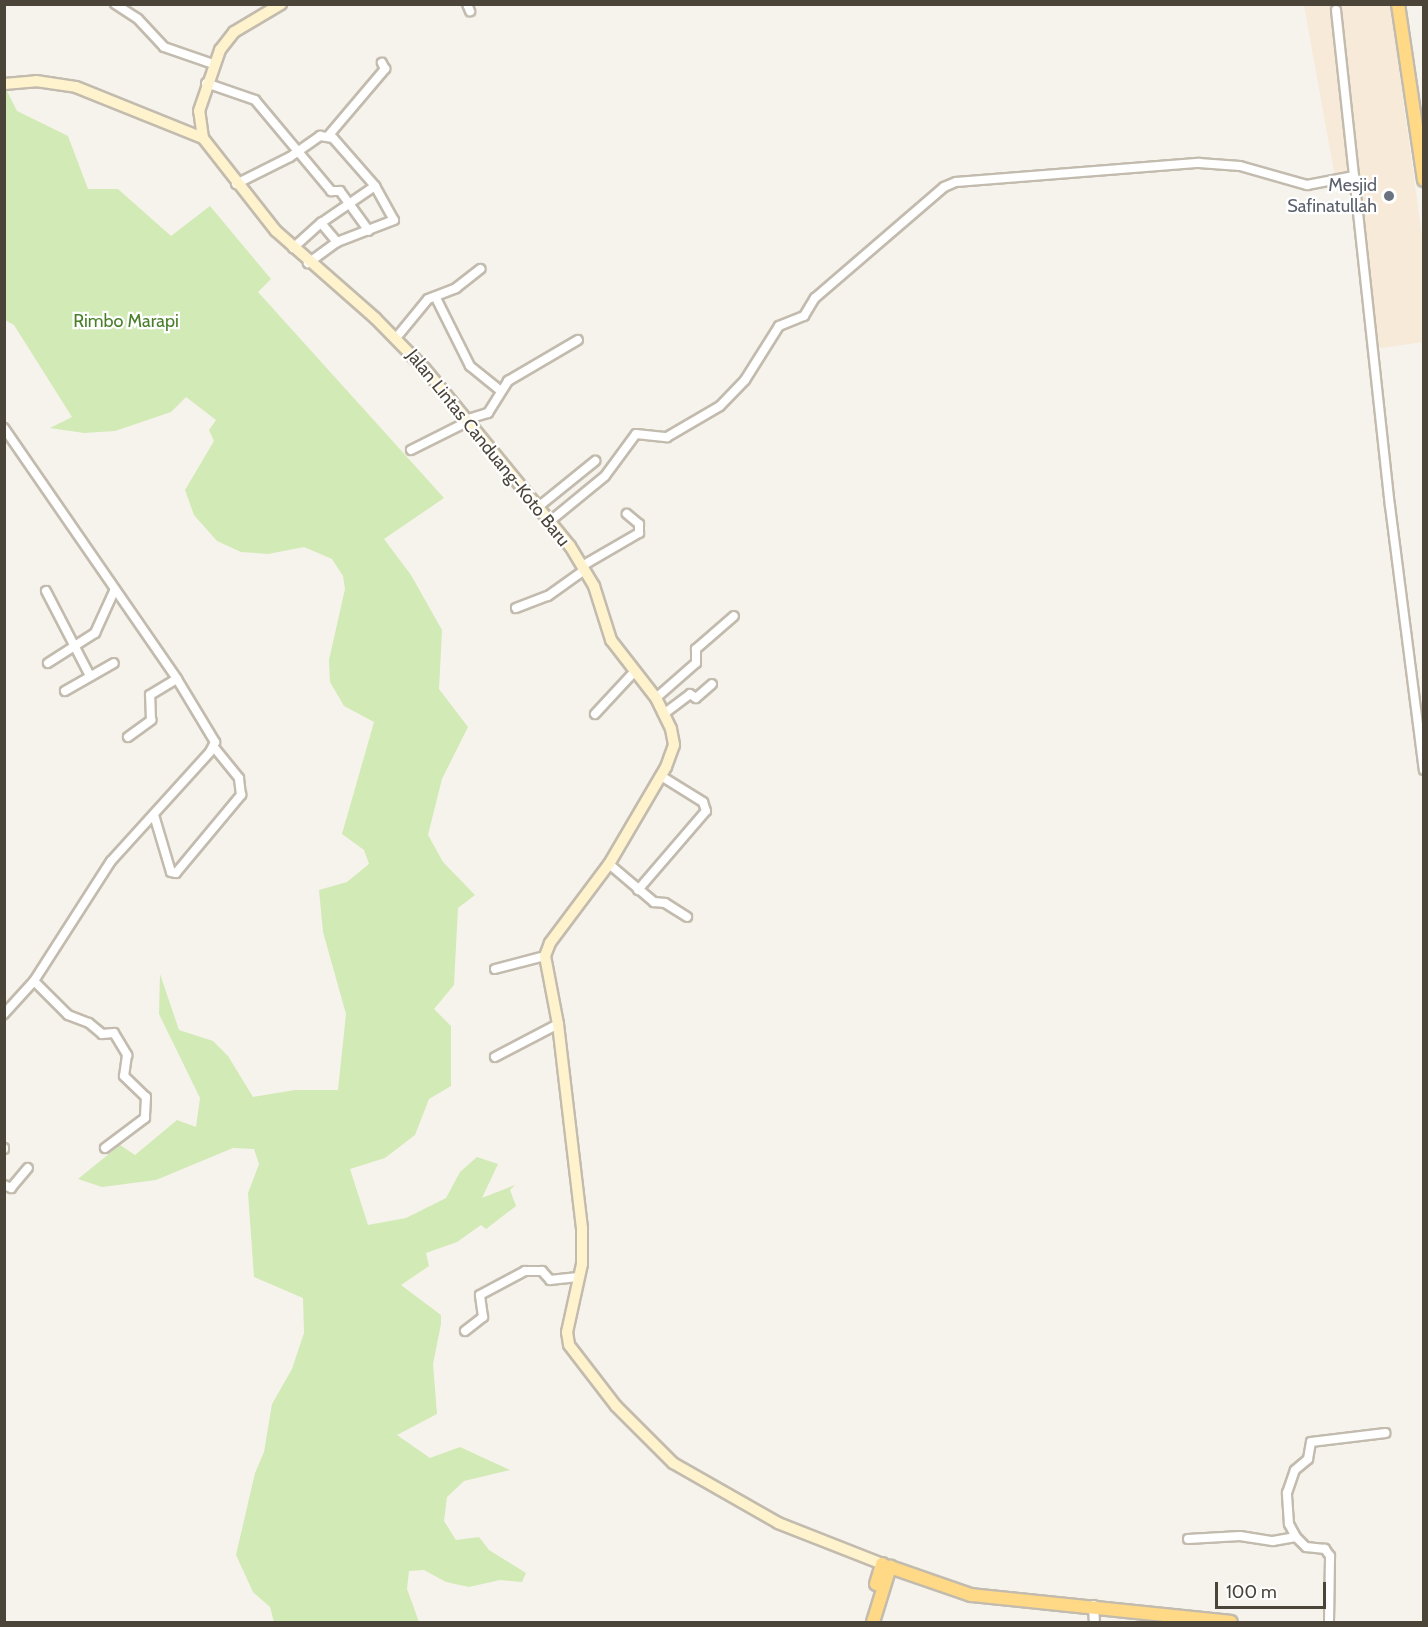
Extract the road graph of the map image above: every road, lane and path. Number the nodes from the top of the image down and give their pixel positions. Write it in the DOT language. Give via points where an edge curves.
graph roads {
  1 [pos="115,4"];
  2 [pos="281,4"];
  3 [pos="1398,4"];
  4 [pos="1336,10"];
  5 [pos="382,63"];
  6 [pos="213,64"];
  7 [pos="206,83"];
  8 [pos="4,84"];
  9 [pos="199,111"];
  10 [pos="183,129"];
  11 [pos="329,135"];
  12 [pos="203,138"];
  13 [pos="300,152"];
  14 [pos="1354,176"];
  15 [pos="1424,180"];
  16 [pos="236,184"];
  17 [pos="375,186"];
  18 [pos="349,204"];
  19 [pos="321,222"];
  20 [pos="369,231"];
  21 [pos="336,242"];
  22 [pos="293,248"];
  23 [pos="308,263"];
  24 [pos="480,269"];
  25 [pos="436,298"];
  26 [pos="396,338"];
  27 [pos="578,340"];
  28 [pos="500,390"];
  29 [pos="468,420"];
  30 [pos="4,428"];
  31 [pos="411,450"];
  32 [pos="595,461"];
  33 [pos="537,508"];
  34 [pos="627,514"];
  35 [pos="549,522"];
  36 [pos="583,568"];
  37 [pos="115,589"];
  38 [pos="46,591"];
  39 [pos="516,608"];
  40 [pos="734,616"];
  41 [pos="74,647"];
  42 [pos="48,663"];
  43 [pos="114,663"];
  44 [pos="634,672"];
  45 [pos="90,676"];
  46 [pos="177,679"];
  47 [pos="712,684"];
  48 [pos="65,691"];
  49 [pos="656,698"];
  50 [pos="665,713"];
  51 [pos="595,714"];
  52 [pos="128,737"];
  53 [pos="214,747"];
  54 [pos="1424,770"];
  55 [pos="663,771"];
  56 [pos="154,815"];
  57 [pos="609,864"];
  58 [pos="638,890"];
  59 [pos="687,917"];
  60 [pos="545,956"];
  61 [pos="495,969"];
  62 [pos="34,981"];
  63 [pos="4,1014"];
  64 [pos="558,1024"];
  65 [pos="495,1057"];
  66 [pos="105,1148"];
  67 [pos="28,1168"];
  68 [pos="4,1185"];
  69 [pos="578,1277"];
  70 [pos="465,1331"];
  71 [pos="1385,1432"];
  72 [pos="1296,1537"];
  73 [pos="1188,1539"];
  74 [pos="886,1565"];
  75 [pos="1093,1605"];
  76 [pos="866,1623"];
  77 [pos="873,1623"];
  78 [pos="1094,1623"];
  79 [pos="1231,1623"];
  80 [pos="1329,1623"];
  1 -- 6 [label="street" via="138,19 164,47"];
  2 -- 6 [label="main road" via="234,32"];
  3 -- 15 [label="highway"];
  4 -- 14 [label="street"];
  5 -- 11 [label="street" via="385,69"];
  6 -- 7 [label="main road"];
  7 -- 9 [label="main road"];
  7 -- 13 [label="street" via="255,100"];
  8 -- 10 [label="main road" via="36,81 76,87"];
  9 -- 10 [label="main road"];
  9 -- 12 [label="main road"];
  10 -- 12 [label="main road"];
  11 -- 13 [label="street" via="320,136"];
  11 -- 17 [label="street"];
  12 -- 16 [label="main road, Jalan Lintas Canduang-Koto Baru"];
  13 -- 16 [label="street"];
  13 -- 18 [label="street" via="331,191 340,191"];
  14 -- 35 [label="street" via="1307,185 1240,166 1199,163 950,184 815,298 804,316 776,330 745,380 720,406 667,437 636,434 605,476"];
  14 -- 54 [label="street"];
  16 -- 22 [label="main road, Jalan Lintas Canduang-Koto Baru"];
  17 -- 18 [label="street"];
  17 -- 20 [label="street" via="394,220"];
  18 -- 19 [label="street"];
  18 -- 20 [label="street"];
  19 -- 21 [label="street"];
  19 -- 22 [label="street"];
  20 -- 21 [label="street"];
  21 -- 23 [label="street"];
  22 -- 23 [label="main road, Jalan Lintas Canduang-Koto Baru"];
  23 -- 26 [label="main road, Jalan Lintas Canduang-Koto Baru"];
  24 -- 25 [label="street"];
  25 -- 26 [label="street" via="425,301"];
  25 -- 28 [label="street" via="470,366"];
  26 -- 29 [label="main road, Jalan Lintas Canduang-Koto Baru"];
  27 -- 28 [label="street"];
  28 -- 29 [label="street" via="488,413"];
  29 -- 31 [label="street"];
  29 -- 33 [label="main road, Jalan Lintas Canduang-Koto Baru"];
  30 -- 37 [label="street"];
  32 -- 33 [label="street"];
  33 -- 35 [label="main road, Jalan Lintas Canduang-Koto Baru"];
  34 -- 36 [label="street" via="639,524 639,533"];
  35 -- 36 [label="main road, Jalan Lintas Canduang-Koto Baru"];
  36 -- 39 [label="street" via="548,596"];
  36 -- 44 [label="main road, Jalan Lintas Canduang-Koto Baru" via="594,586 611,640"];
  37 -- 41 [label="street" via="95,633"];
  37 -- 46 [label="street"];
  38 -- 41 [label="street"];
  40 -- 49 [label="street" via="696,649 696,663"];
  41 -- 42 [label="street"];
  41 -- 45 [label="street"];
  43 -- 45 [label="street"];
  44 -- 49 [label="main road, Jalan Lintas Canduang-Koto Baru"];
  44 -- 51 [label="street"];
  45 -- 48 [label="street"];
  46 -- 52 [label="street" via="150,695 151,720"];
  46 -- 53 [label="street" via="213,734"];
  47 -- 50 [label="street" via="696,698 690,694"];
  49 -- 50 [label="main road, Jalan Lintas Canduang-Koto Baru"];
  50 -- 55 [label="main road, Jalan Lintas Canduang-Koto Baru" via="674,740"];
  53 -- 56 [label="street"];
  53 -- 56 [label="street" via="239,778 241,795 176,873 171,872"];
  55 -- 57 [label="main road, Jalan Lintas Canduang-Koto Baru"];
  55 -- 58 [label="street" via="703,802 706,811"];
  56 -- 62 [label="street" via="111,861"];
  57 -- 58 [label="street"];
  57 -- 60 [label="main road, Jalan Lintas Canduang-Koto Baru" via="550,943"];
  58 -- 59 [label="street" via="656,904 665,903"];
  60 -- 61 [label="street"];
  60 -- 64 [label="main road"];
  62 -- 63 [label="street"];
  62 -- 66 [label="street" via="68,1015 89,1023 102,1034 114,1033 127,1055 124,1077 146,1096 145,1118"];
  64 -- 65 [label="street"];
  64 -- 69 [label="main road" via="582,1228"];
  67 -- 68 [label="street" via="11,1188"];
  69 -- 70 [label="street" via="550,1280 542,1271 525,1271 480,1295 483,1317"];
  69 -- 74 [label="main road" via="567,1332 569,1345 593,1379 654,1447 673,1463 757,1513"];
  71 -- 72 [label="street" via="1309,1444 1308,1459 1295,1470 1287,1493 1289,1524"];
  72 -- 73 [label="street" via="1273,1541 1240,1536"];
  72 -- 80 [label="street" via="1306,1547 1329,1552"];
  74 -- 75 [label="highway" via="971,1595"];
  74 -- 76 [label="highway"];
  74 -- 77 [label="highway"];
  75 -- 78 [label="street"];
  75 -- 79 [label="highway"];
}
